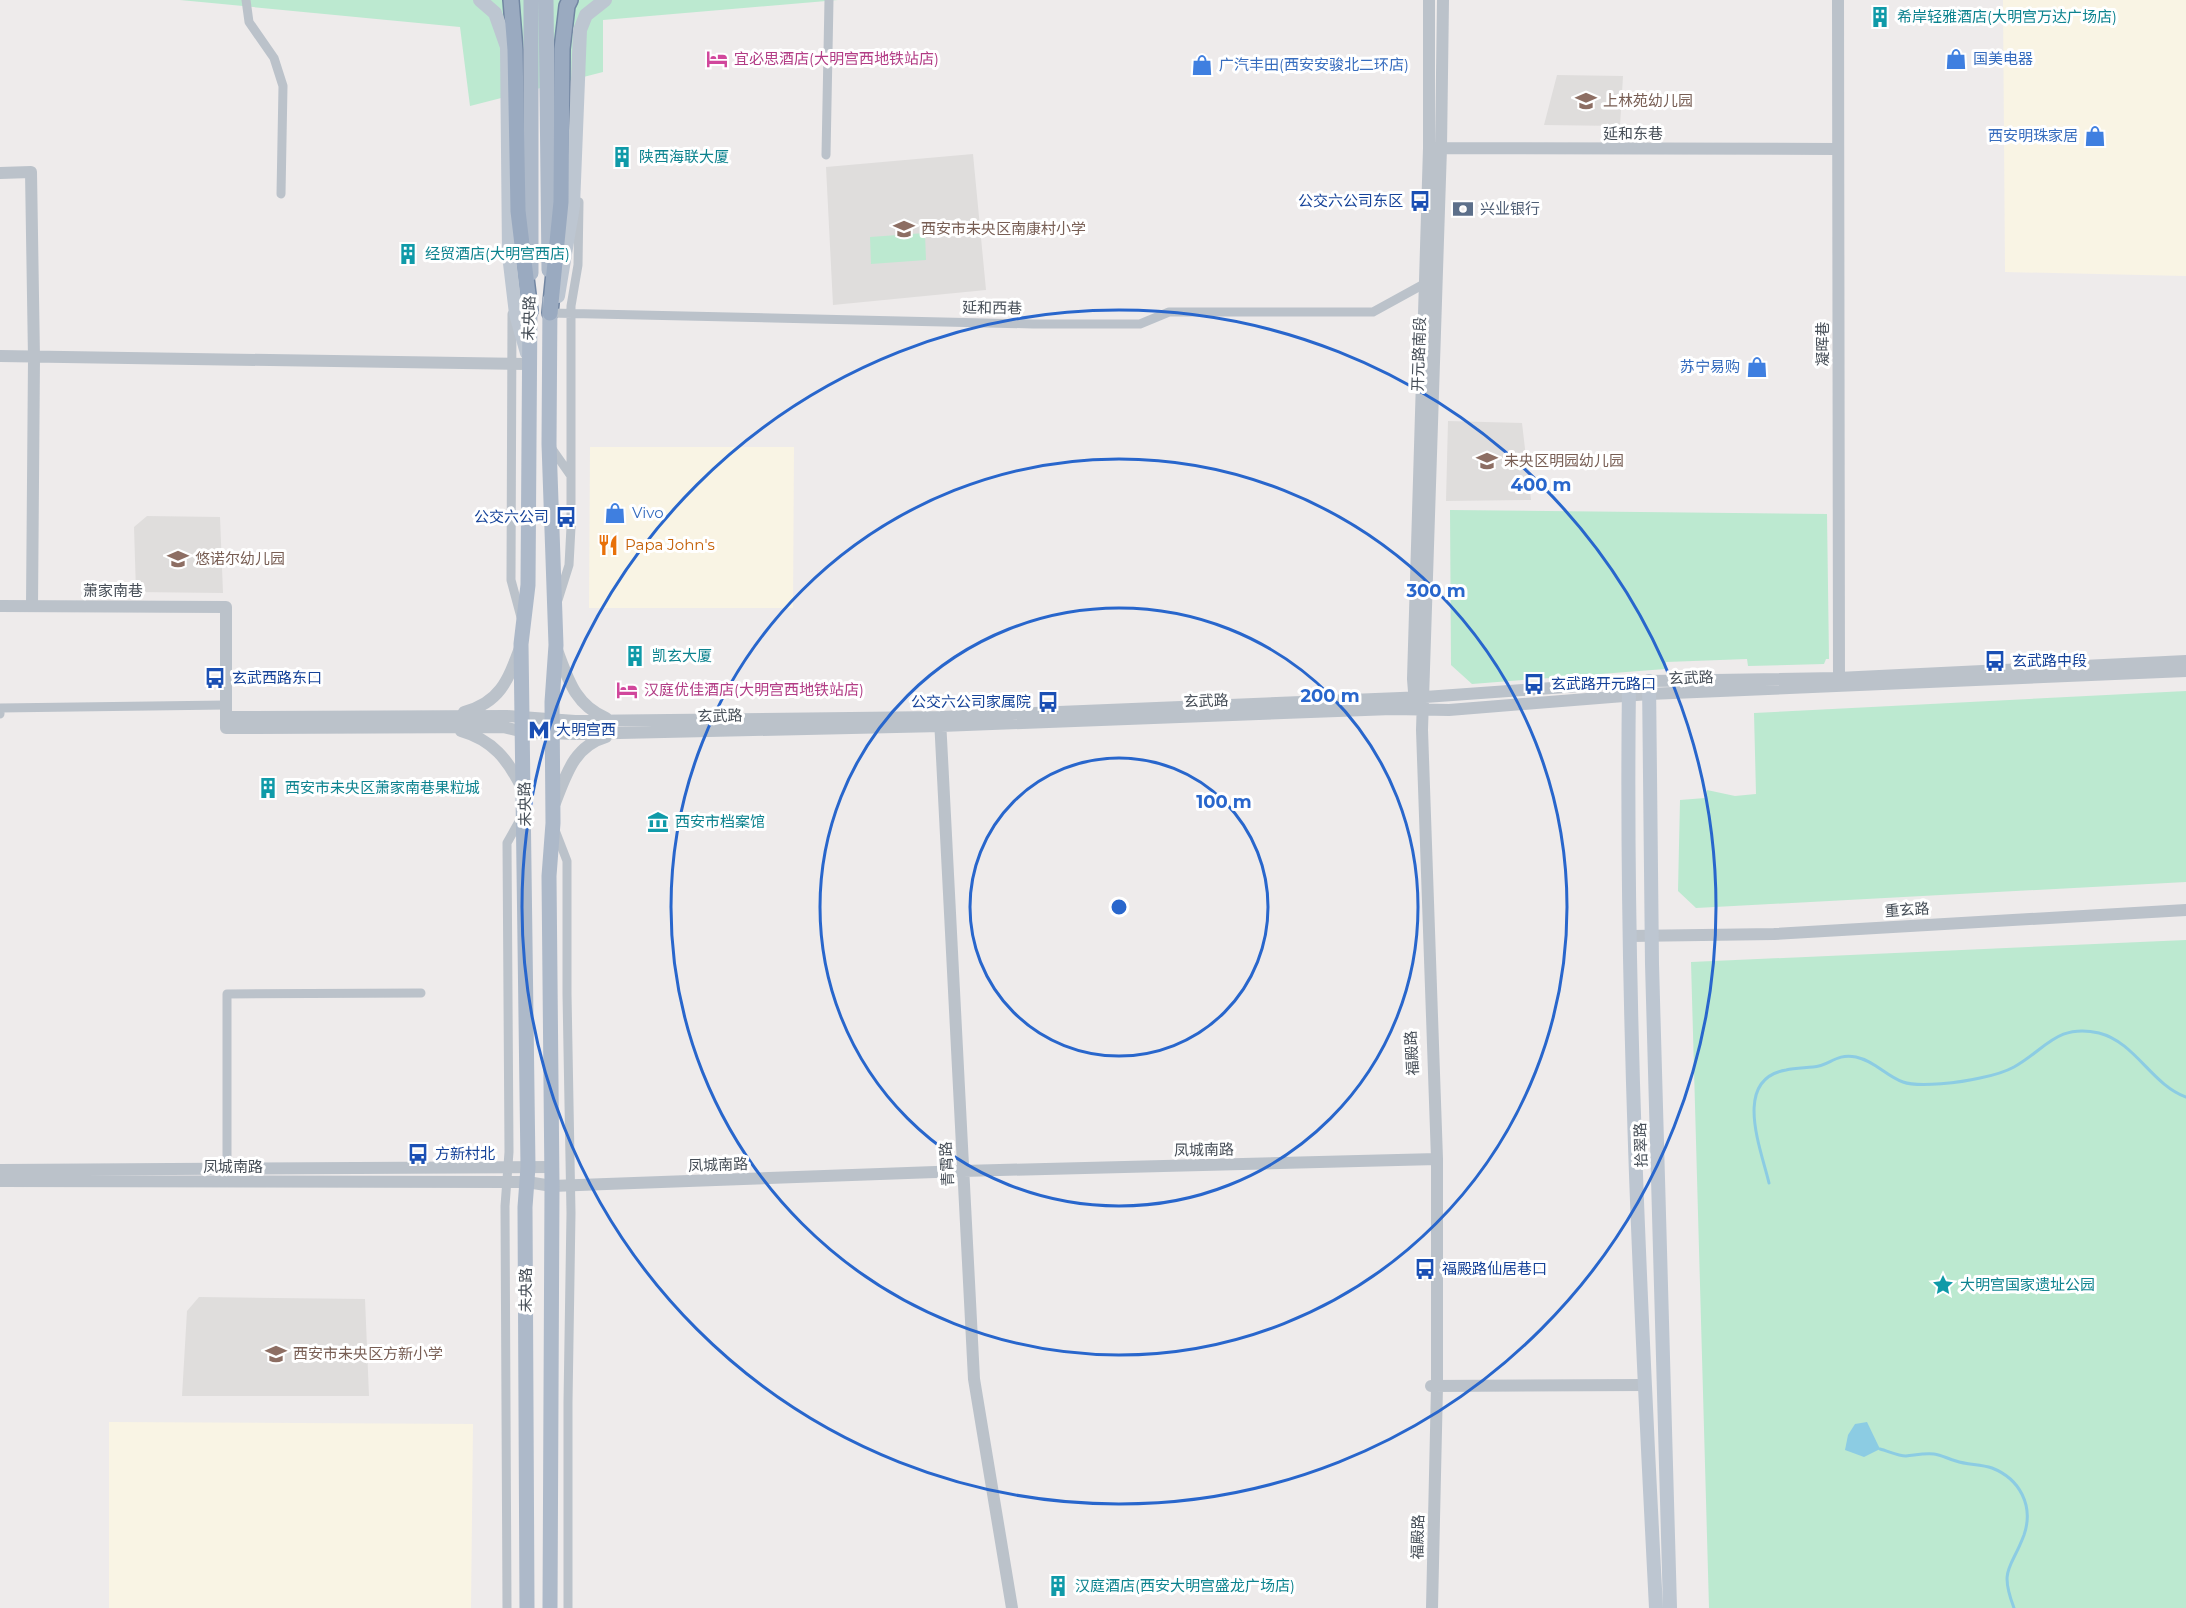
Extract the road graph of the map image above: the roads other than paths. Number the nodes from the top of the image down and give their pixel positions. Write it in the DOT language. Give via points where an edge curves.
graph roads {
  1 [pos="246,0"];
  2 [pos="480,0"];
  3 [pos="511,0"];
  4 [pos="531,0"];
  5 [pos="546,0"];
  6 [pos="570,0"];
  7 [pos="605,0"];
  8 [pos="829,0"];
  9 [pos="1429,0"];
  10 [pos="1443,0"];
  11 [pos="1838,0"];
  12 [pos="1435,148"];
  13 [pos="1837,149"];
  14 [pos="826,155"];
  15 [pos="0,172"];
  16 [pos="574,174"];
  17 [pos="281,194"];
  18 [pos="1424,284"];
  19 [pos="513,291"];
  20 [pos="530,311"];
  21 [pos="553,313"];
  22 [pos="571,314"];
  23 [pos="0,356"];
  24 [pos="34,358"];
  25 [pos="528,360"];
  26 [pos="511,363"];
  27 [pos="528,431"];
  28 [pos="549,444"];
  29 [pos="511,458"];
  30 [pos="571,476"];
  31 [pos="0,606"];
  32 [pos="33,606"];
  33 [pos="555,608"];
  34 [pos="522,623"];
  35 [pos="521,644"];
  36 [pos="556,645"];
  37 [pos="2186,661"];
  38 [pos="2186,671"];
  39 [pos="1839,683"];
  40 [pos="1649,688"];
  41 [pos="1629,690"];
  42 [pos="1419,703"];
  43 [pos="0,714"];
  44 [pos="226,717"];
  45 [pos="622,720"];
  46 [pos="447,721"];
  47 [pos="940,722"];
  48 [pos="524,725"];
  49 [pos="552,727"];
  50 [pos="630,733"];
  51 [pos="525,794"];
  52 [pos="525,810"];
  53 [pos="553,816"];
  54 [pos="2186,910"];
  55 [pos="1630,936"];
  56 [pos="1652,937"];
  57 [pos="421,993"];
  58 [pos="1435,1159"];
  59 [pos="508,1167"];
  60 [pos="552,1167"];
  61 [pos="227,1169"];
  62 [pos="0,1170"];
  63 [pos="963,1171"];
  64 [pos="528,1175"];
  65 [pos="0,1181"];
  66 [pos="507,1183"];
  67 [pos="571,1185"];
  68 [pos="552,1186"];
  69 [pos="1644,1384"];
  70 [pos="1434,1388"];
  71 [pos="507,1608"];
  72 [pos="527,1608"];
  73 [pos="550,1608"];
  74 [pos="568,1608"];
  75 [pos="1012,1608"];
  76 [pos="1432,1608"];
  77 [pos="1656,1608"];
  78 [pos="1670,1608"];
  1 -- 17 [label="street" via="249,22 274,58 283,86"];
  2 -- 19 [label="main road" via="495,13 507,47 509,255"];
  3 -- 20 [label="highway" via="518,211"];
  4 -- 20 [label="main road, 未央路"];
  5 -- 21 [label="main road, 未央路"];
  6 -- 21 [label="highway" via="562,49 561,202"];
  7 -- 16 [label="main road" via="586,15 580,30"];
  8 -- 14 [label="street"];
  9 -- 12 [label="street, 开元路南段"];
  10 -- 12 [label="street, 开元路南段"];
  11 -- 13 [label="street, 凝晖巷"];
  12 -- 13 [label="street, 延和东巷"];
  12 -- 18 [label="street, 开元路南段"];
  12 -- 42 [label="street, 开元路南段"];
  13 -- 39 [label="street, 凝晖巷"];
  15 -- 24 [label="street" via="31,172"];
  16 -- 21 [label="main road" via="573,206"];
  16 -- 22 [label="street" via="579,243"];
  18 -- 22 [label="street, 延和西巷" via="1373,312 1169,312 1140,324"];
  18 -- 42 [label="street, 开元路南段"];
  19 -- 25 [label="main road"];
  19 -- 26 [label="street"];
  20 -- 25 [label="main road, 未央路"];
  21 -- 22 [label="street, 延和西巷"];
  21 -- 28 [label="main road, 未央路"];
  22 -- 30 [label="street"];
  23 -- 24 [label="street"];
  24 -- 26 [label="street"];
  24 -- 32 [label="street"];
  25 -- 26 [label="street"];
  25 -- 27 [label="main road, 未央路"];
  26 -- 29 [label="street"];
  27 -- 29 [label="street"];
  27 -- 34 [label="main road, 未央路" via="528,585"];
  28 -- 30 [label="street"];
  28 -- 33 [label="main road, 未央路"];
  29 -- 34 [label="street" via="511,580"];
  30 -- 33 [label="street" via="569,565"];
  31 -- 32 [label="street, 萧家南巷"];
  32 -- 44 [label="street, 萧家南巷" via="226,607"];
  33 -- 36 [label="main road, 未央路"];
  34 -- 35 [label="main road, 未央路"];
  35 -- 46 [label="street" via="500,693 475,710"];
  35 -- 48 [label="main road, 未央路"];
  36 -- 45 [label="street" via="571,687 584,706 606,718"];
  36 -- 49 [label="main road, 未央路"];
  37 -- 39 [label="street, 玄武路"];
  38 -- 39 [label="street, 玄武路"];
  39 -- 40 [label="street, 玄武路"];
  40 -- 41 [label="street, 玄武路"];
  40 -- 56 [label="main road, 拾翠路"];
  41 -- 42 [label="street, 玄武路"];
  41 -- 55 [label="main road, 拾翠路"];
  42 -- 47 [label="street, 玄武路"];
  42 -- 58 [label="street, 福殿路"];
  43 -- 44 [label="street" via="0,708"];
  44 -- 46 [label="street, 玄武路"];
  45 -- 47 [label="street, 玄武路"];
  45 -- 49 [label="street, 玄武路"];
  46 -- 48 [label="street, 玄武路"];
  46 -- 51 [label="street" via="492,744 513,769"];
  47 -- 50 [label="street, 玄武路"];
  47 -- 63 [label="street, 青霄路"];
  48 -- 49 [label="street, 玄武路"];
  48 -- 51 [label="main road, 未央路"];
  49 -- 50 [label="street, 玄武路"];
  49 -- 53 [label="main road, 未央路"];
  50 -- 53 [label="street" via="596,739 587,746 568,770"];
  51 -- 52 [label="main road, 未央路"];
  52 -- 59 [label="street" via="507,843"];
  52 -- 64 [label="main road, 未央路"];
  53 -- 60 [label="main road, 未央路" via="549,876"];
  53 -- 67 [label="street" via="567,861"];
  54 -- 56 [label="street, 重玄路" via="1774,934"];
  55 -- 56 [label="street, 重玄路"];
  55 -- 69 [label="main road, 拾翠路"];
  56 -- 78 [label="main road, 拾翠路"];
  57 -- 61 [label="street" via="227,994"];
  58 -- 63 [label="street, 凤城南路"];
  58 -- 70 [label="street, 福殿路"];
  59 -- 61 [label="street, 凤城南路"];
  59 -- 64 [label="street, 凤城南路"];
  59 -- 66 [label="street"];
  60 -- 64 [label="street, 凤城南路"];
  60 -- 68 [label="main road, 未央路"];
  61 -- 62 [label="street, 凤城南路"];
  63 -- 67 [label="street, 凤城南路"];
  63 -- 75 [label="street, 青霄路" via="975,1379"];
  64 -- 66 [label="street, 凤城南路"];
  64 -- 68 [label="street, 凤城南路"];
  64 -- 72 [label="main road, 未央路"];
  65 -- 66 [label="street, 凤城南路"];
  66 -- 71 [label="street"];
  67 -- 68 [label="street, 凤城南路"];
  67 -- 74 [label="street"];
  68 -- 73 [label="main road, 未央路"];
  69 -- 70 [label="street"];
  69 -- 77 [label="main road, 拾翠路"];
  70 -- 76 [label="street, 福殿路"];
}
